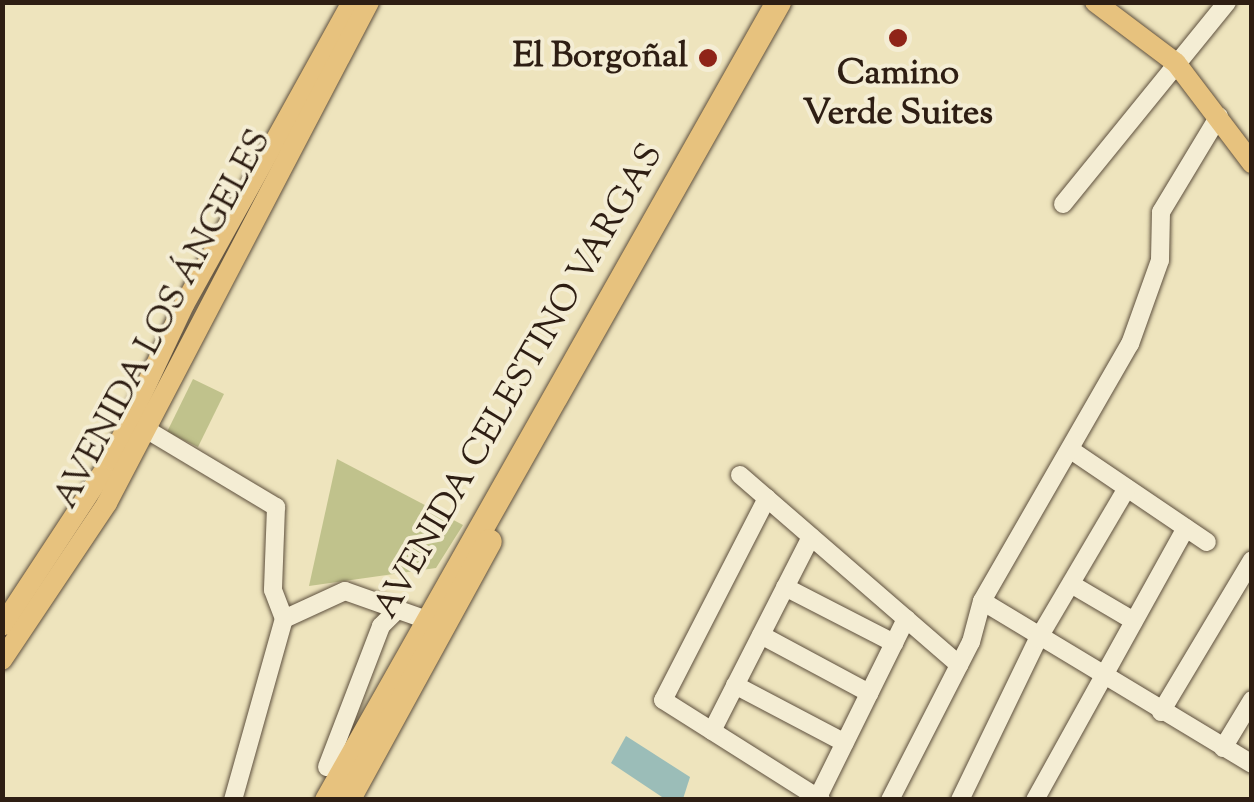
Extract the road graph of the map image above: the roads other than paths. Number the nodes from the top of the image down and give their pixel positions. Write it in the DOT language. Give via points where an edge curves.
graph roads {
  1 [pos="352,2"];
  2 [pos="370,2"];
  3 [pos="778,2"];
  4 [pos="797,2"];
  5 [pos="1095,2"];
  6 [pos="1227,2"];
  7 [pos="1176,63"];
  8 [pos="746,74"];
  9 [pos="1219,116"];
  10 [pos="1252,164"];
  11 [pos="1063,204"];
  12 [pos="144,428"];
  13 [pos="1070,450"];
  14 [pos="740,474"];
  15 [pos="1127,488"];
  16 [pos="767,498"];
  17 [pos="1186,528"];
  18 [pos="811,537"];
  19 [pos="1207,542"];
  20 [pos="1249,568"];
  21 [pos="1071,584"];
  22 [pos="786,587"];
  23 [pos="450,591"];
  24 [pos="982,601"];
  25 [pos="398,609"];
  26 [pos="424,619"];
  27 [pos="906,619"];
  28 [pos="284,620"];
  29 [pos="1134,621"];
  30 [pos="2,626"];
  31 [pos="761,635"];
  32 [pos="1038,639"];
  33 [pos="894,643"];
  34 [pos="2,660"];
  35 [pos="959,665"];
  36 [pos="1102,679"];
  37 [pos="735,685"];
  38 [pos="870,693"];
  39 [pos="1252,700"];
  40 [pos="1160,712"];
  41 [pos="712,730"];
  42 [pos="845,743"];
  43 [pos="1223,748"];
  44 [pos="1252,764"];
  45 [pos="327,767"];
  46 [pos="820,798"];
  47 [pos="233,800"];
  48 [pos="327,800"];
  49 [pos="347,800"];
  50 [pos="890,800"];
  51 [pos="960,800"];
  52 [pos="1035,800"];
  1 -- 30 [label="main road, AVENIDA LOS ÁNGELES" via="111,460"];
  2 -- 12 [label="main road, AVENIDA LOS ÁNGELES"];
  3 -- 8 [label="highway, AVENIDA CELESTINO VARGAS"];
  4 -- 8 [label="highway, AVENIDA CELESTINO VARGAS"];
  5 -- 7 [label="main road"];
  6 -- 7 [label="street"];
  7 -- 9 [label="main road"];
  7 -- 11 [label="street"];
  8 -- 23 [label="highway, AVENIDA CELESTINO VARGAS"];
  9 -- 10 [label="main road"];
  9 -- 13 [label="street" via="1168,195 1151,294"];
  12 -- 28 [label="street" via="276,507 273,590"];
  12 -- 34 [label="main road, AVENIDA LOS ÁNGELES"];
  13 -- 15 [label="street"];
  13 -- 24 [label="street"];
  14 -- 16 [label="street"];
  15 -- 17 [label="street"];
  15 -- 21 [label="street"];
  16 -- 18 [label="street"];
  16 -- 41 [label="street" via="663,700"];
  17 -- 19 [label="street"];
  17 -- 29 [label="street"];
  18 -- 22 [label="street"];
  18 -- 27 [label="street"];
  20 -- 40 [label="street"];
  21 -- 29 [label="street"];
  21 -- 32 [label="street"];
  22 -- 31 [label="street"];
  22 -- 33 [label="street"];
  23 -- 26 [label="highway, AVENIDA CELESTINO VARGAS"];
  23 -- 49 [label="highway, AVENIDA CELESTINO VARGAS"];
  24 -- 32 [label="street"];
  24 -- 35 [label="street"];
  25 -- 26 [label="street"];
  25 -- 28 [label="street" via="339,592"];
  25 -- 45 [label="street" via="381,626"];
  26 -- 48 [label="highway, AVENIDA CELESTINO VARGAS"];
  27 -- 33 [label="street"];
  27 -- 35 [label="street"];
  28 -- 47 [label="street"];
  29 -- 36 [label="street"];
  31 -- 37 [label="street"];
  31 -- 38 [label="street"];
  32 -- 36 [label="street"];
  32 -- 51 [label="street"];
  33 -- 38 [label="street"];
  35 -- 50 [label="street"];
  36 -- 40 [label="street"];
  36 -- 52 [label="street"];
  37 -- 41 [label="street"];
  37 -- 42 [label="street"];
  38 -- 42 [label="street"];
  39 -- 43 [label="street"];
  40 -- 43 [label="street"];
  41 -- 46 [label="street"];
  42 -- 46 [label="street"];
  43 -- 44 [label="street"];
}
